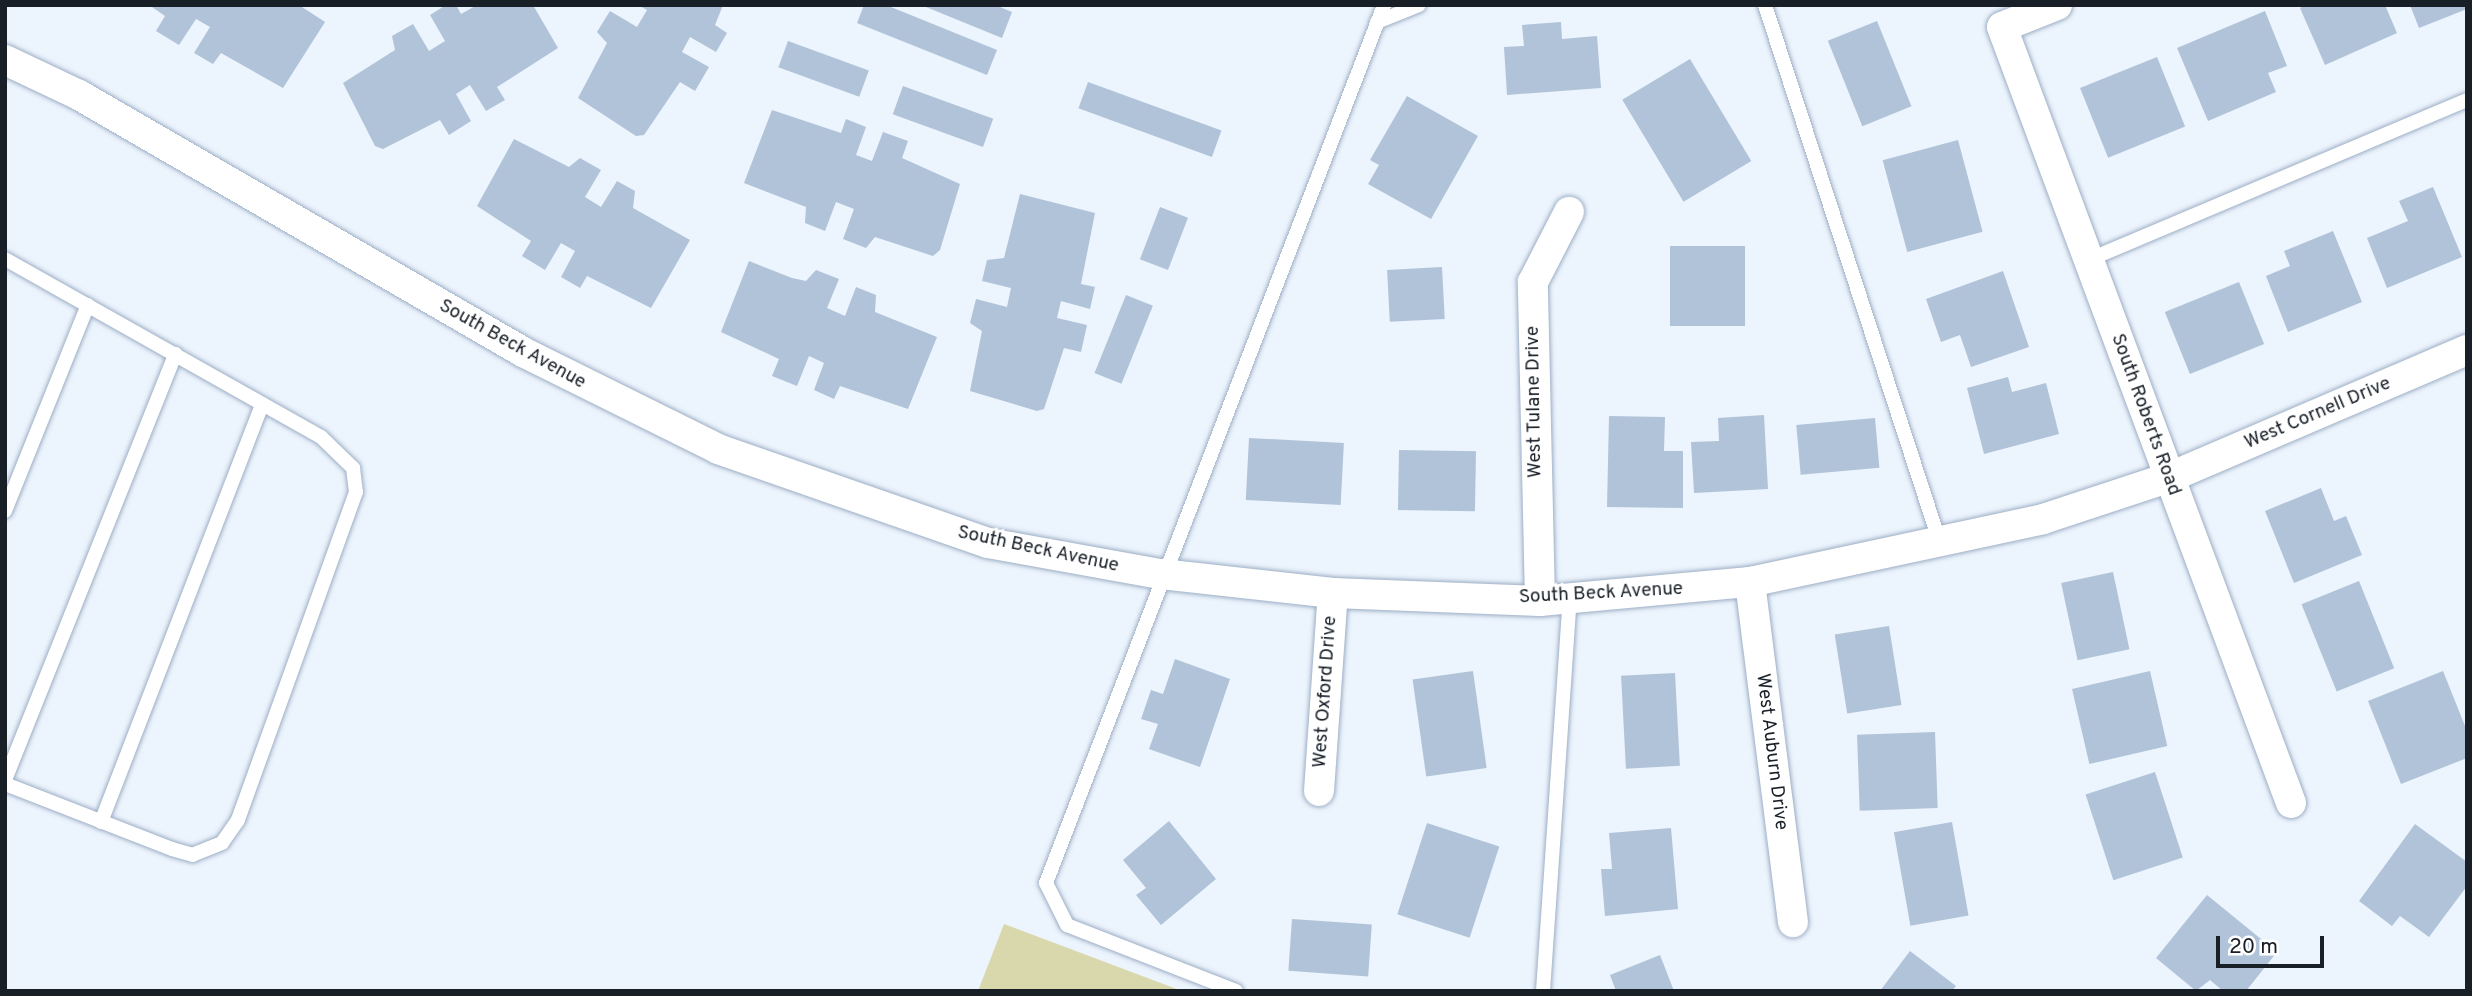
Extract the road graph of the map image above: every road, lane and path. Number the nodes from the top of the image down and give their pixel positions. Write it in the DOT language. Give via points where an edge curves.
graph roads {
  1 [pos="1384,5"];
  2 [pos="1419,5"];
  3 [pos="1765,5"];
  4 [pos="2057,5"];
  5 [pos="1377,22"];
  6 [pos="5,60"];
  7 [pos="2467,100"];
  8 [pos="1569,212"];
  9 [pos="5,259"];
  10 [pos="2088,260"];
  11 [pos="88,305"];
  12 [pos="2467,350"];
  13 [pos="175,354"];
  14 [pos="262,404"];
  15 [pos="2168,478"];
  16 [pos="5,511"];
  17 [pos="1941,545"];
  18 [pos="1161,574"];
  19 [pos="1750,582"];
  20 [pos="1333,593"];
  21 [pos="1570,599"];
  22 [pos="1540,601"];
  23 [pos="5,782"];
  24 [pos="1319,791"];
  25 [pos="2291,803"];
  26 [pos="101,821"];
  27 [pos="1793,922"];
  28 [pos="1236,991"];
  29 [pos="1543,991"];
  1 -- 5 [label="lane"];
  2 -- 5 [label="lane"];
  3 -- 17 [label="lane"];
  4 -- 10 [label="street, South Roberts Road" via="2002,27"];
  5 -- 18 [label="lane"];
  6 -- 18 [label="street, South Beck Avenue" via="79,95 523,352 718,449 988,543"];
  7 -- 10 [label="lane"];
  8 -- 22 [label="street, West Tulane Drive" via="1533,282"];
  9 -- 11 [label="lane"];
  10 -- 15 [label="street, South Roberts Road"];
  11 -- 13 [label="lane"];
  11 -- 16 [label="lane"];
  12 -- 15 [label="street, West Cornell Drive"];
  13 -- 14 [label="lane"];
  13 -- 23 [label="lane"];
  14 -- 26 [label="lane"];
  14 -- 26 [label="lane" via="345,456 356,492 238,820 222,843 193,855"];
  15 -- 17 [label="street, South Beck Avenue"];
  15 -- 25 [label="street, South Roberts Road"];
  17 -- 19 [label="street, South Beck Avenue"];
  18 -- 20 [label="street, South Beck Avenue"];
  18 -- 28 [label="lane" via="1046,883 1067,925"];
  19 -- 21 [label="street, South Beck Avenue"];
  19 -- 27 [label="street, West Auburn Drive"];
  20 -- 22 [label="street, South Beck Avenue"];
  20 -- 24 [label="street, West Oxford Drive"];
  21 -- 22 [label="street, South Beck Avenue"];
  21 -- 29 [label="lane"];
  23 -- 26 [label="lane"];
}
